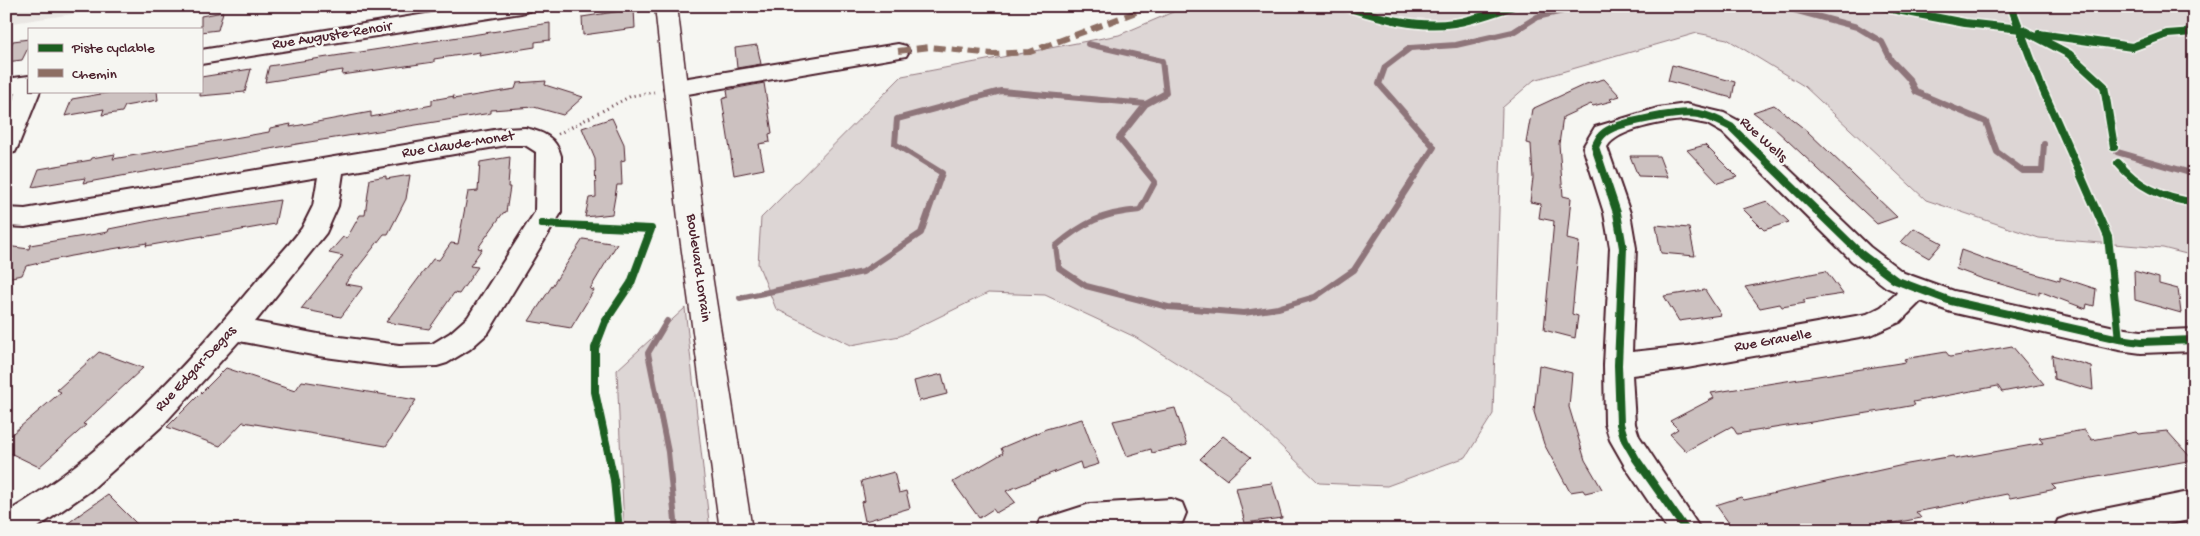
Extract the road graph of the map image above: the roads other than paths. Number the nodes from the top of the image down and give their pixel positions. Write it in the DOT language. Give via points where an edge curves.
graph roads {
  1 [pos="521,6"];
  2 [pos="665,8"];
  3 [pos="898,51"];
  4 [pos="202,56"];
  5 [pos="28,84"];
  6 [pos="6,87"];
  7 [pos="676,88"];
  8 [pos="29,92"];
  9 [pos="6,146"];
  10 [pos="331,166"];
  11 [pos="6,217"];
  12 [pos="1914,289"];
  13 [pos="234,329"];
  14 [pos="2194,340"];
  15 [pos="1618,366"];
  16 [pos="2194,505"];
  17 [pos="1172,513"];
  18 [pos="6,530"];
  19 [pos="736,530"];
  20 [pos="1051,530"];
  21 [pos="1686,530"];
  22 [pos="2069,530"];
  1 -- 4 [label="street, Rue Auguste-Renoir"];
  2 -- 7 [label="main road, Boulevard Lorrain"];
  3 -- 7 [label="street"];
  5 -- 6 [label="street"];
  7 -- 19 [label="main road, Boulevard Lorrain" via="693,237"];
  8 -- 9 [label="street"];
  10 -- 11 [label="street, Rue Claude-Monet" via="25,218"];
  10 -- 13 [label="street, Rue Edgar-Degas" via="326,203 314,230"];
  10 -- 13 [label="street, Rue Claude-Monet" via="500,137 524,136 542,142 547,148 548,213 478,326 437,355 399,356"];
  12 -- 14 [label="street, Rue Wells" via="1951,301 2119,339 2141,342"];
  12 -- 15 [label="street, Rue Gravelle" via="1904,305 1890,316 1871,324"];
  12 -- 15 [label="street, Rue Wells" via="1878,268 1731,127 1711,115 1678,112 1608,131 1598,139 1595,147 1623,248"];
  13 -- 18 [label="street, Rue Edgar-Degas" via="157,411 100,465"];
  15 -- 21 [label="street, Rue Wells" via="1618,408 1625,440"];
  16 -- 22 [label="street"];
  17 -- 20 [label="street" via="1090,518"];
}
